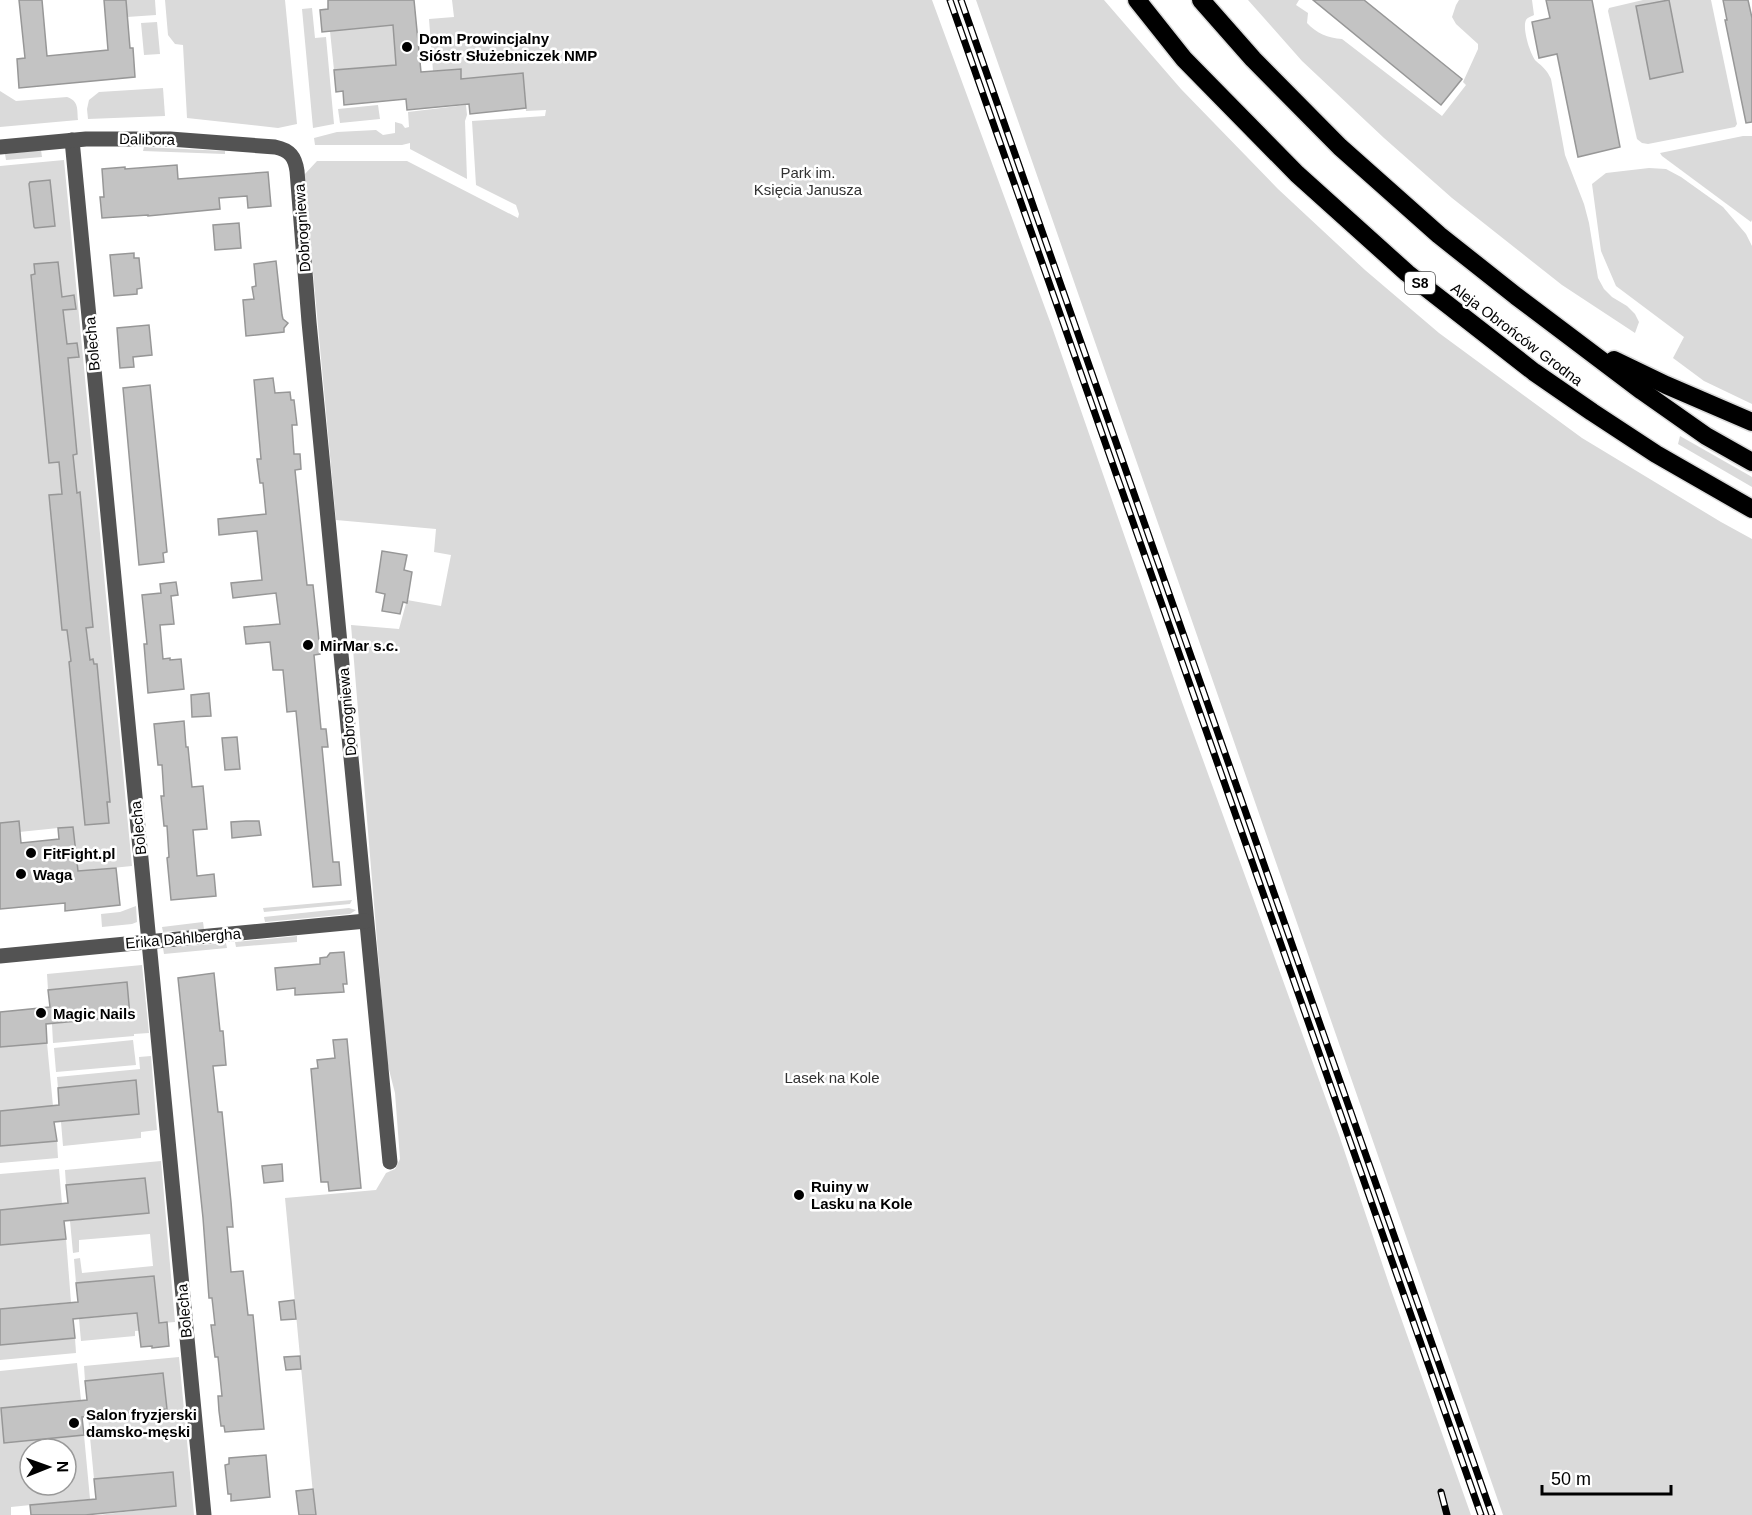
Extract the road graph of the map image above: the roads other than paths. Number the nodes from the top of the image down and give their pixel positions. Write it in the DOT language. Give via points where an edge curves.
graph roads {
  1 [pos="1137,0"];
  2 [pos="1201,0"];
  3 [pos="72,140"];
  4 [pos="0,147"];
  5 [pos="292,155"];
  6 [pos="1578,342"];
  7 [pos="1752,424"];
  8 [pos="1752,462"];
  9 [pos="1752,509"];
  10 [pos="366,921"];
  11 [pos="150,942"];
  12 [pos="0,956"];
  13 [pos="390,1162"];
  14 [pos="204,1515"];
  1 -- 9 [label="highway, Aleja Obrońców Grodna / S8" via="1184,59 1297,174 1407,273 1583,406"];
  2 -- 6 [label="highway, Aleja Obrońców Grodna" via="1253,59 1348,154 1439,235"];
  3 -- 4 [label="street, Dalibora"];
  3 -- 5 [label="street, Dalibora" via="230,143 275,147"];
  3 -- 11 [label="street, Bolecha"];
  5 -- 10 [label="street, Dobrogniewa" via="297,171"];
  6 -- 7 [label="highway"];
  6 -- 8 [label="highway, Aleja Obrońców Grodna" via="1706,436"];
  10 -- 11 [label="street, Erika Dahlbergha"];
  10 -- 13 [label="street, Dobrogniewa"];
  11 -- 12 [label="street, Erika Dahlbergha"];
  11 -- 14 [label="street, Bolecha"];
}
